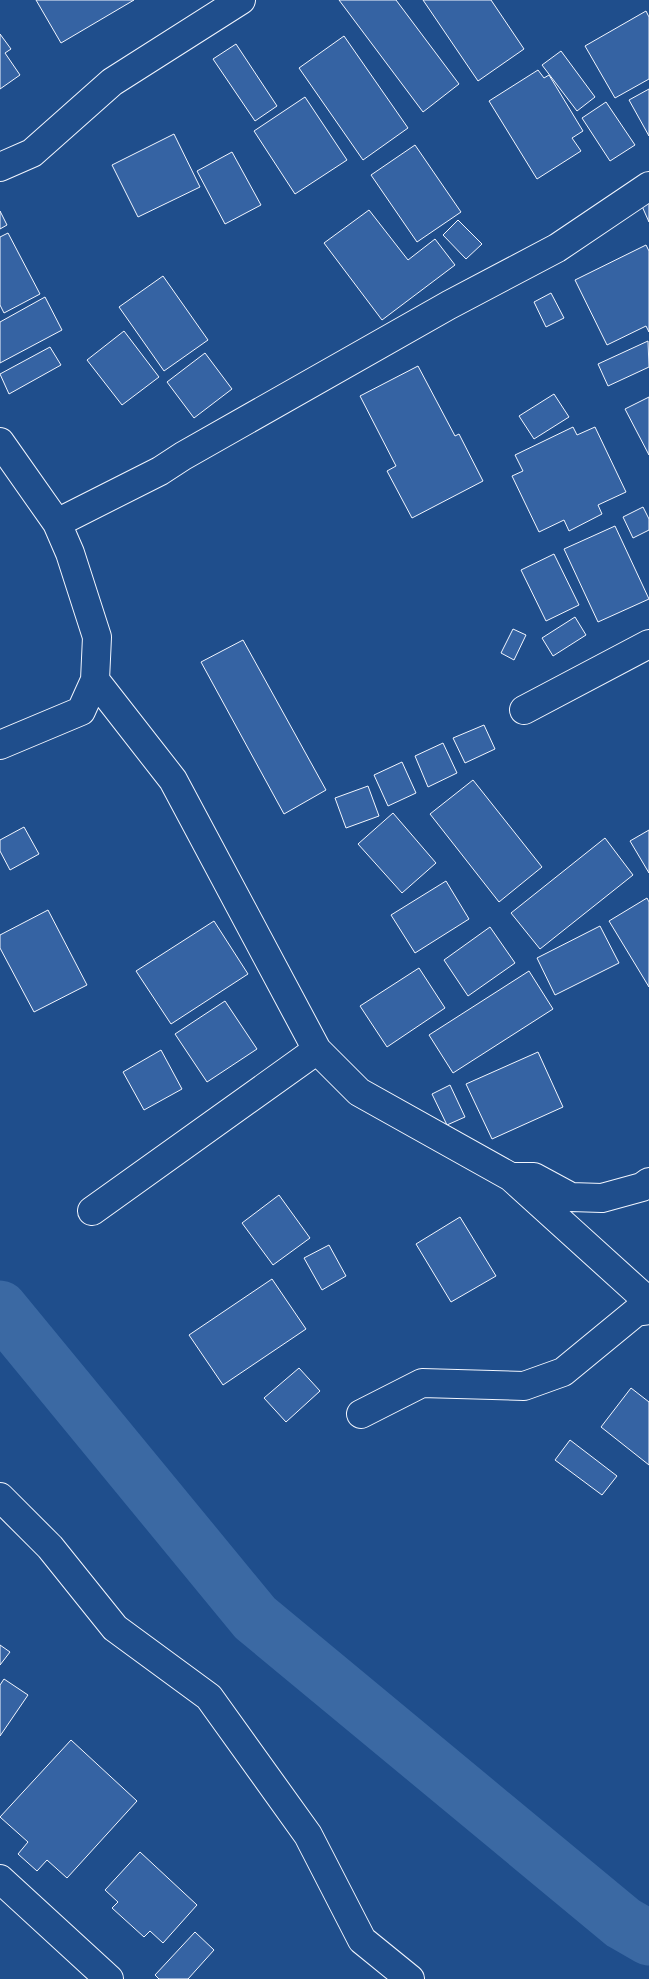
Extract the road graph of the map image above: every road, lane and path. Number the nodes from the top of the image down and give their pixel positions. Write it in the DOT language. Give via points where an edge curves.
graph roads {
  1 [pos="241,0"];
  2 [pos="0,166"];
  3 [pos="649,186"];
  4 [pos="0,442"];
  5 [pos="57,523"];
  6 [pos="649,644"];
  7 [pos="95,680"];
  8 [pos="524,710"];
  9 [pos="0,745"];
  10 [pos="317,1050"];
  11 [pos="511,1177"];
  12 [pos="649,1182"];
  13 [pos="92,1211"];
  14 [pos="649,1302"];
  15 [pos="649,1310"];
  16 [pos="361,1414"];
  17 [pos="0,1497"];
  18 [pos="0,1879"];
  19 [pos="109,1979"];
  20 [pos="410,1979"];
  1 -- 2 [label="street" via="112,82 32,153"];
  3 -- 5 [label="street" via="556,248 414,324 160,471"];
  4 -- 5 [label="street"];
  5 -- 7 [label="street" via="97,637"];
  6 -- 8 [label="street"];
  7 -- 9 [label="street" via="81,711"];
  7 -- 10 [label="street" via="173,780"];
  10 -- 11 [label="street" via="359,1092"];
  10 -- 13 [label="street"];
  11 -- 12 [label="street" via="534,1177 571,1197 594,1198"];
  11 -- 14 [label="street"];
  15 -- 16 [label="street" via="636,1312 563,1372 524,1386 422,1383"];
  17 -- 20 [label="street" via="50,1546 115,1628 209,1697 308,1835 362,1940"];
  18 -- 19 [label="street"];
}
